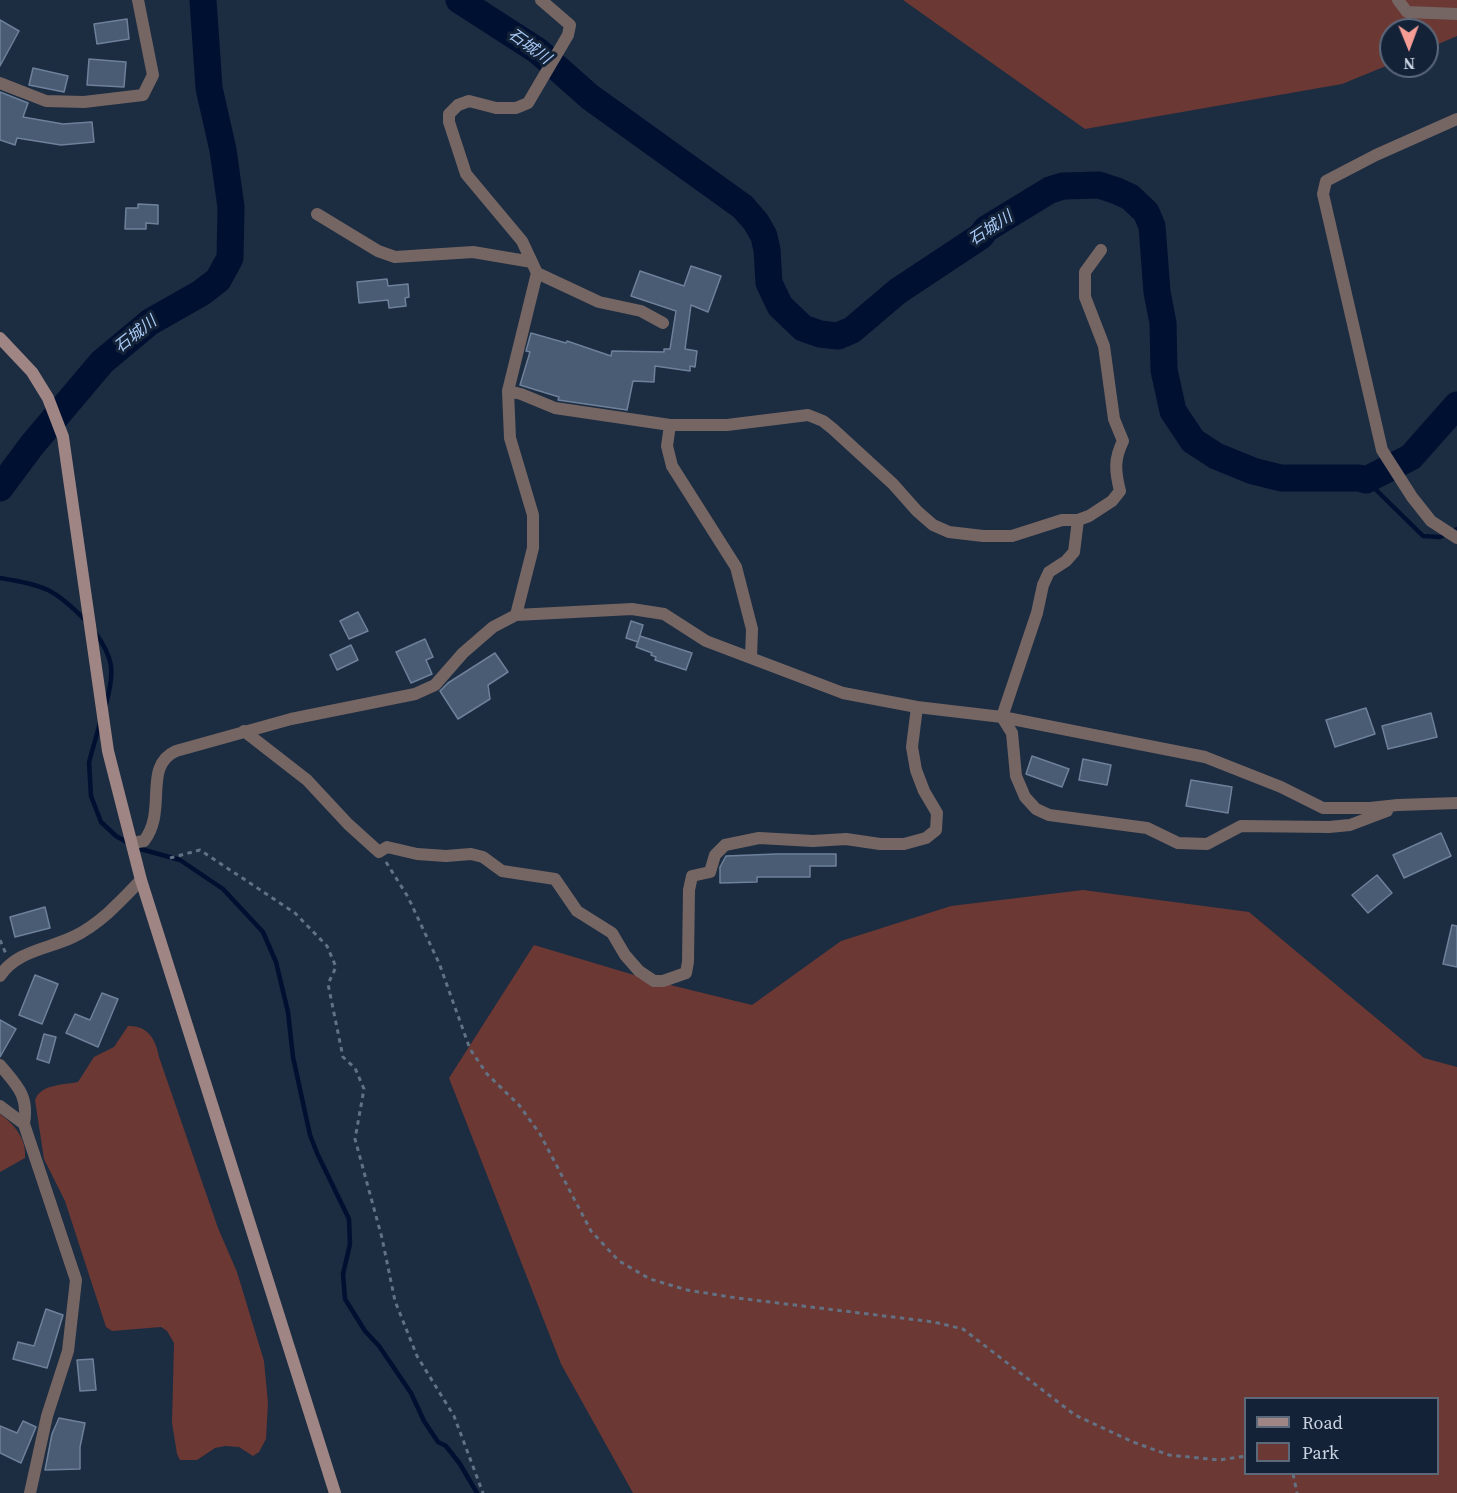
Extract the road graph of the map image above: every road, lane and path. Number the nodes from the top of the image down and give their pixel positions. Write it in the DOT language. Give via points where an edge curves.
graph roads {
  1 [pos="138,0"];
  2 [pos="541,0"];
  3 [pos="1398,0"];
  4 [pos="1457,14"];
  5 [pos="0,83"];
  6 [pos="1457,119"];
  7 [pos="317,214"];
  8 [pos="1101,250"];
  9 [pos="534,267"];
  10 [pos="663,323"];
  11 [pos="0,338"];
  12 [pos="508,391"];
  13 [pos="670,425"];
  14 [pos="1078,520"];
  15 [pos="1457,538"];
  16 [pos="516,615"];
  17 [pos="751,658"];
  18 [pos="917,707"];
  19 [pos="1002,717"];
  20 [pos="244,731"];
  21 [pos="1457,803"];
  22 [pos="1398,805"];
  23 [pos="132,843"];
  24 [pos="379,852"];
  25 [pos="170,858"];
  26 [pos="141,880"];
  27 [pos="0,976"];
  28 [pos="0,1065"];
  29 [pos="0,1106"];
  30 [pos="24,1124"];
  31 [pos="1244,1456"];
  32 [pos="1293,1475"];
  33 [pos="30,1493"];
  34 [pos="335,1493"];
  35 [pos="483,1493"];
  36 [pos="1297,1493"];
  1 -- 5 [label="street" via="153,75 143,94 84,102 46,101"];
  2 -- 9 [label="street" via="570,25 528,103 516,108 496,108 469,100 449,114 466,174 522,241"];
  3 -- 4 [label="street" via="1407,12"];
  6 -- 15 [label="street" via="1326,181 1323,194 1382,450 1431,520"];
  7 -- 9 [label="street" via="378,252 394,257 473,252"];
  8 -- 14 [label="street" via="1085,272 1085,297 1104,346 1114,419 1122,441 1116,454 1120,491 1112,501"];
  9 -- 10 [label="street" via="599,302 641,311"];
  9 -- 12 [label="street"];
  11 -- 23 [label="street" via="32,372 48,398 63,437 108,751"];
  12 -- 13 [label="street" via="555,408"];
  12 -- 16 [label="street" via="510,438 533,515 533,548"];
  13 -- 14 [label="street" via="727,425 808,415 828,425 917,511 949,532 1012,536 1062,520"];
  13 -- 17 [label="street" via="667,446 672,466 736,567 752,629"];
  14 -- 19 [label="street" via="1074,552 1049,572 1043,585"];
  16 -- 17 [label="street" via="632,609 664,614 706,641"];
  16 -- 20 [label="street" via="493,627 435,685 415,694"];
  17 -- 18 [label="street" via="843,693"];
  18 -- 19 [label="street"];
  18 -- 24 [label="street" via="912,747 916,770 937,813 936,830 926,838 904,844 759,838 725,845 715,855 710,872 692,876 686,973 663,981 654,981 639,971 612,933 578,911 555,879 502,871 483,857 471,854 417,854 387,847"];
  19 -- 22 [label="street" via="1205,758 1323,808"];
  19 -- 22 [label="street" via="1012,734 1016,776 1025,797 1048,815 1147,828 1178,843 1207,843 1241,826 1350,825"];
  20 -- 23 [label="street" via="166,755 158,768 153,827 144,841"];
  20 -- 24 [label="street" via="307,780"];
  21 -- 22 [label="street"];
  23 -- 26 [label="street"];
  24 -- 31 [label="path" via="408,897 440,963 470,1049 540,1134 591,1231 619,1262 650,1279 687,1290 963,1329 1075,1415 1133,1442 1169,1455 1219,1460"];
  25 -- 35 [label="path" via="200,850 295,913 327,946 336,967 328,984 343,1057 355,1068 364,1089 355,1139 395,1301 417,1356 454,1416"];
  26 -- 27 [label="street" via="108,914 74,936 18,959"];
  26 -- 34 [label="street"];
  28 -- 30 [label="street" via="21,1092 27,1108"];
  29 -- 30 [label="street"];
  30 -- 33 [label="street" via="76,1280 68,1352 47,1416"];
  32 -- 36 [label="path"];
}
